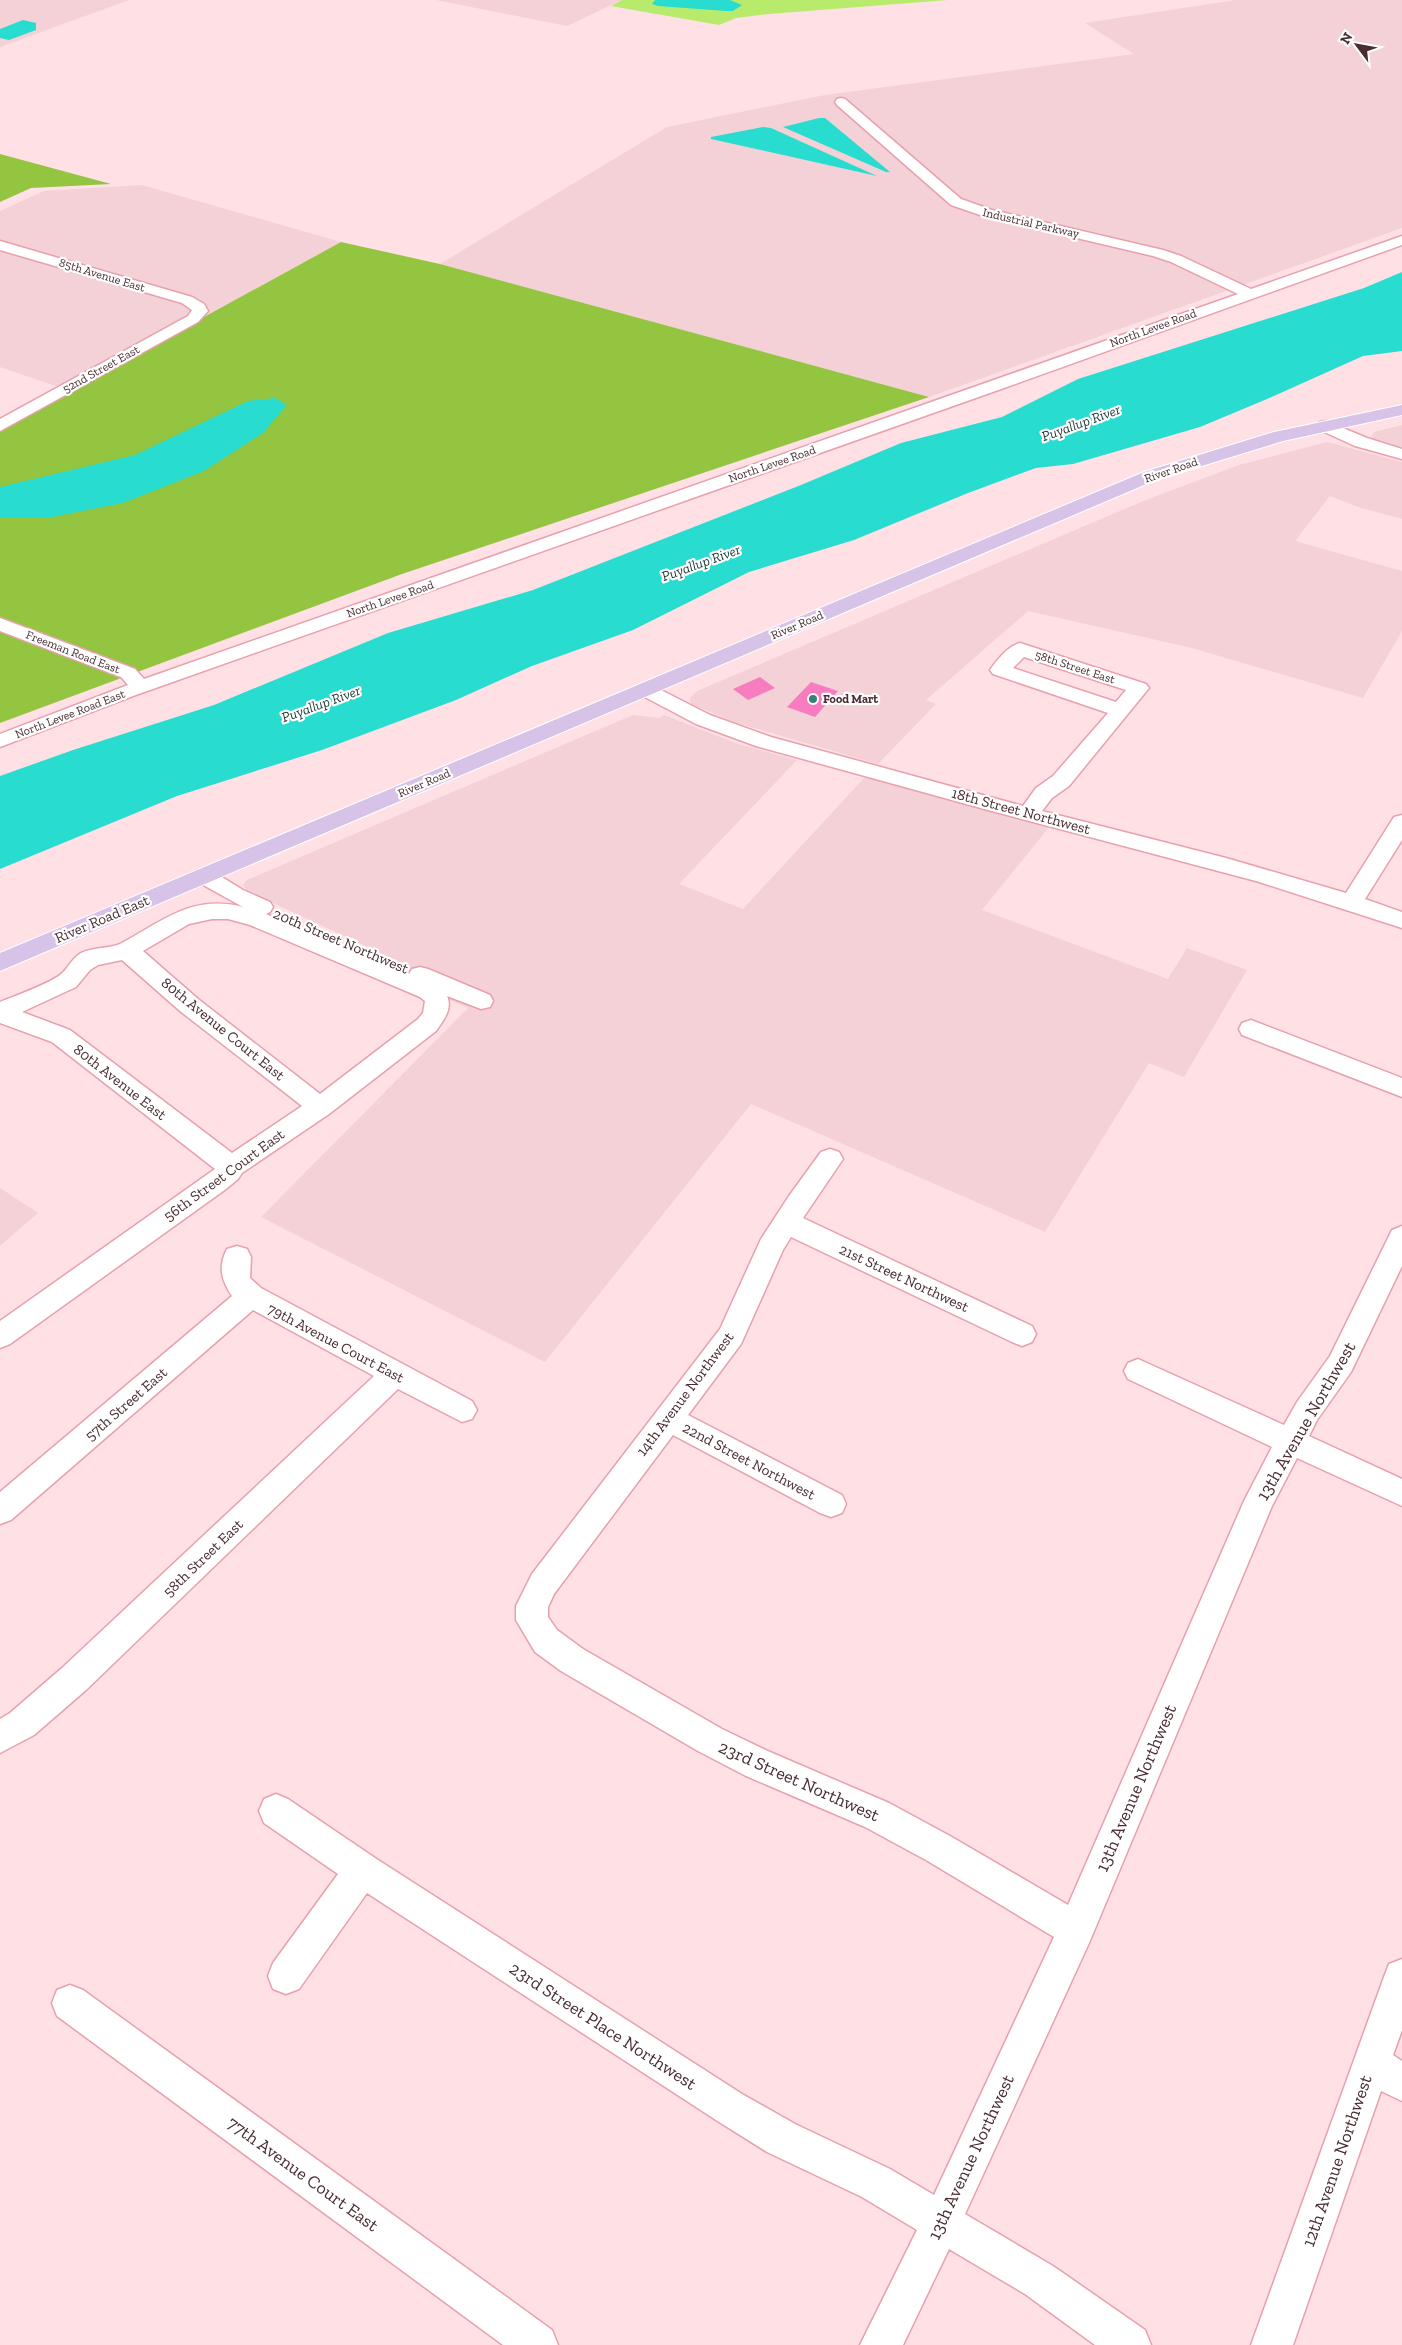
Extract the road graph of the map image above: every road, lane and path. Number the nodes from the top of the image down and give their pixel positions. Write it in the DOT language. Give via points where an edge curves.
graph roads {
  1 [pos="841,102"];
  2 [pos="1402,240"];
  3 [pos="0,245"];
  4 [pos="1250,294"];
  5 [pos="200,311"];
  6 [pos="1402,410"];
  7 [pos="0,426"];
  8 [pos="1326,426"];
  9 [pos="1402,454"];
  10 [pos="0,624"];
  11 [pos="141,687"];
  12 [pos="646,690"];
  13 [pos="1120,710"];
  14 [pos="0,741"];
  15 [pos="1028,814"];
  16 [pos="1402,822"];
  17 [pos="204,876"];
  18 [pos="1352,902"];
  19 [pos="1402,920"];
  20 [pos="126,951"];
  21 [pos="0,963"];
  22 [pos="481,1001"];
  23 [pos="437,1004"];
  24 [pos="0,1013"];
  25 [pos="1251,1029"];
  26 [pos="1402,1088"];
  27 [pos="320,1107"];
  28 [pos="830,1160"];
  29 [pos="231,1167"];
  30 [pos="786,1222"];
  31 [pos="1402,1237"];
  32 [pos="236,1257"];
  33 [pos="251,1296"];
  34 [pos="1022,1334"];
  35 [pos="0,1336"];
  36 [pos="1138,1371"];
  37 [pos="394,1375"];
  38 [pos="462,1410"];
  39 [pos="667,1418"];
  40 [pos="1292,1443"];
  41 [pos="1402,1494"];
  42 [pos="831,1504"];
  43 [pos="0,1511"];
  44 [pos="532,1620"];
  45 [pos="3,1736"];
  46 [pos="276,1810"];
  47 [pos="363,1870"];
  48 [pos="1076,1930"];
  49 [pos="286,1976"];
  50 [pos="1402,1977"];
  51 [pos="70,2003"];
  52 [pos="1387,2073"];
  53 [pos="941,2223"];
  54 [pos="537,2345"];
  55 [pos="881,2345"];
  56 [pos="1130,2345"];
  57 [pos="1272,2345"];
  1 -- 4 [label="street, Industrial Parkway" via="956,202 988,213 1158,253"];
  2 -- 4 [label="street, North Levee Road"];
  3 -- 5 [label="street, 85th Avenue East" via="187,300"];
  4 -- 11 [label="street, North Levee Road"];
  5 -- 7 [label="street, 52nd Street East" via="193,319"];
  6 -- 8 [label="main road, River Road"];
  8 -- 9 [label="street" via="1361,442"];
  8 -- 12 [label="main road, River Road" via="1245,446 1150,476"];
  10 -- 11 [label="street, Freeman Road East" via="128,673"];
  11 -- 14 [label="street, North Levee Road East"];
  12 -- 15 [label="street, 18th Street Northwest" via="687,714 748,737"];
  12 -- 17 [label="main road, River Road"];
  13 -- 13 [label="street, 58th Street East" via="1065,692 1000,670 1020,649 1138,688"];
  13 -- 15 [label="street, 58th Street East" via="1061,781 1044,793"];
  15 -- 18 [label="street, 18th Street Northwest" via="1173,850"];
  16 -- 18 [label="street"];
  17 -- 21 [label="main road, River Road East"];
  17 -- 22 [label="street, 20th Street Northwest" via="235,895"];
  18 -- 19 [label="street, 18th Street Northwest"];
  20 -- 23 [label="street" via="182,918 228,911 258,919 428,991 437,999"];
  20 -- 24 [label="street" via="91,958 68,981"];
  20 -- 27 [label="street, 80th Avenue Court East" via="189,1005"];
  23 -- 27 [label="street, 56th Street Court East" via="435,1015 427,1025"];
  24 -- 29 [label="street, 80th Avenue East" via="61,1036"];
  25 -- 26 [label="street"];
  27 -- 29 [label="street, 56th Street Court East"];
  28 -- 30 [label="street, 14th Avenue Northwest"];
  29 -- 35 [label="street, 56th Street Court East" via="216,1182"];
  30 -- 34 [label="street, 21st Street Northwest"];
  30 -- 39 [label="street, 14th Avenue Northwest" via="758,1273 731,1336"];
  31 -- 40 [label="street, 13th Avenue Northwest" via="1341,1364 1313,1401"];
  32 -- 33 [label="street, 79th Avenue Court East" via="234,1275 242,1289"];
  33 -- 37 [label="street, 79th Avenue Court East"];
  33 -- 43 [label="street, 57th Street East"];
  36 -- 40 [label="street"];
  37 -- 38 [label="street, 79th Avenue Court East"];
  37 -- 45 [label="street, 58th Street East" via="74,1679 22,1724"];
  39 -- 42 [label="street, 22nd Street Northwest"];
  39 -- 44 [label="street, 14th Avenue Northwest" via="544,1584 532,1606"];
  40 -- 41 [label="street"];
  40 -- 48 [label="street, 13th Avenue Northwest" via="1259,1501 1227,1571"];
  44 -- 48 [label="street, 23rd Street Northwest" via="540,1635 559,1651 666,1716 758,1764 877,1815"];
  46 -- 47 [label="street, 23rd Street Place Northwest"];
  47 -- 49 [label="street"];
  47 -- 53 [label="street, 23rd Street Place Northwest" via="729,2107 782,2138 876,2183"];
  48 -- 53 [label="street, 13th Avenue Northwest"];
  50 -- 52 [label="street, 12th Avenue Northwest"];
  51 -- 54 [label="street, 77th Avenue Court East"];
  52 -- 57 [label="street, 12th Avenue Northwest"];
  53 -- 55 [label="street, 13th Avenue Northwest"];
  53 -- 56 [label="street" via="1039,2280"];
}
